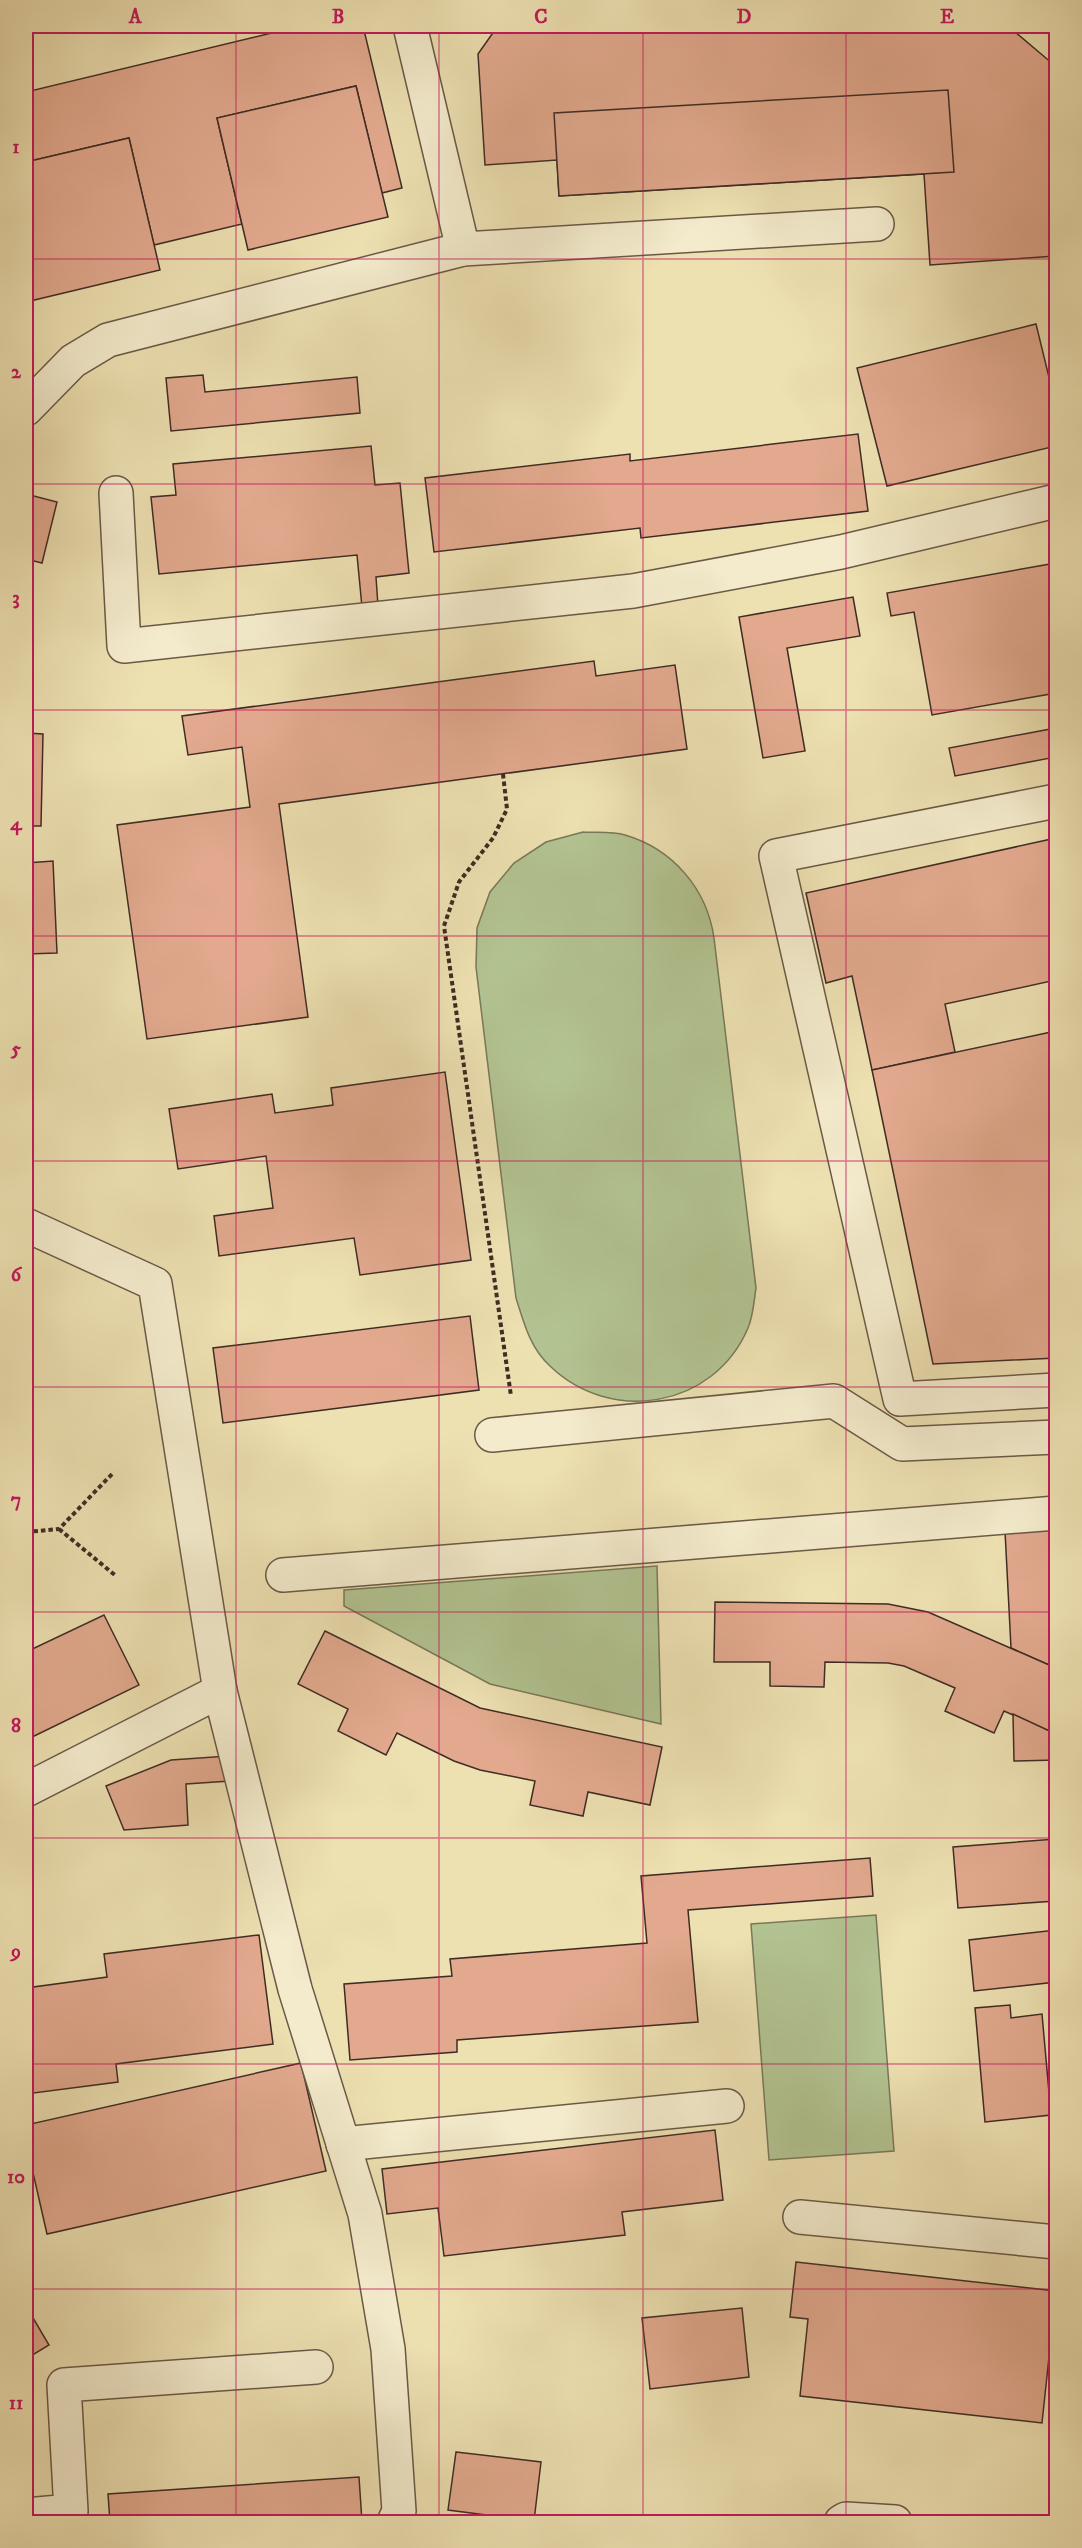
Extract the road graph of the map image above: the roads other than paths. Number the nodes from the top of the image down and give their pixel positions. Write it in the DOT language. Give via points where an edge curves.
graph roads {
  1 [pos="410,26"];
  2 [pos="877,224"];
  3 [pos="463,249"];
  4 [pos="26,409"];
  5 [pos="116,493"];
  6 [pos="1056,501"];
  7 [pos="1056,801"];
  8 [pos="26,1225"];
  9 [pos="1056,1390"];
  10 [pos="504,1434"];
  11 [pos="1056,1437"];
  12 [pos="1056,1513"];
  13 [pos="283,1575"];
  14 [pos="220,1691"];
  15 [pos="26,1790"];
  16 [pos="727,2106"];
  17 [pos="343,2144"];
  18 [pos="800,2217"];
  19 [pos="1056,2242"];
  20 [pos="316,2367"];
  21 [pos="26,2515"];
  22 [pos="394,2523"];
  23 [pos="841,2523"];
  24 [pos="895,2523"];
  1 -- 3 [label="lane"];
  2 -- 3 [label="lane"];
  3 -- 4 [label="lane" via="108,340 73,361"];
  5 -- 6 [label="lane" via="124,646 633,591 841,552"];
  7 -- 9 [label="lane" via="776,856 900,1399"];
  8 -- 14 [label="lane" via="155,1284"];
  10 -- 11 [label="lane" via="834,1401 902,1444"];
  12 -- 13 [label="lane"];
  14 -- 15 [label="lane"];
  14 -- 17 [label="lane" via="295,1989"];
  16 -- 17 [label="lane"];
  17 -- 22 [label="lane" via="365,2214 388,2349 399,2511"];
  18 -- 19 [label="lane"];
  20 -- 21 [label="lane" via="63,2385 71,2511"];
  23 -- 24 [label="lane" via="846,2519"];
}
